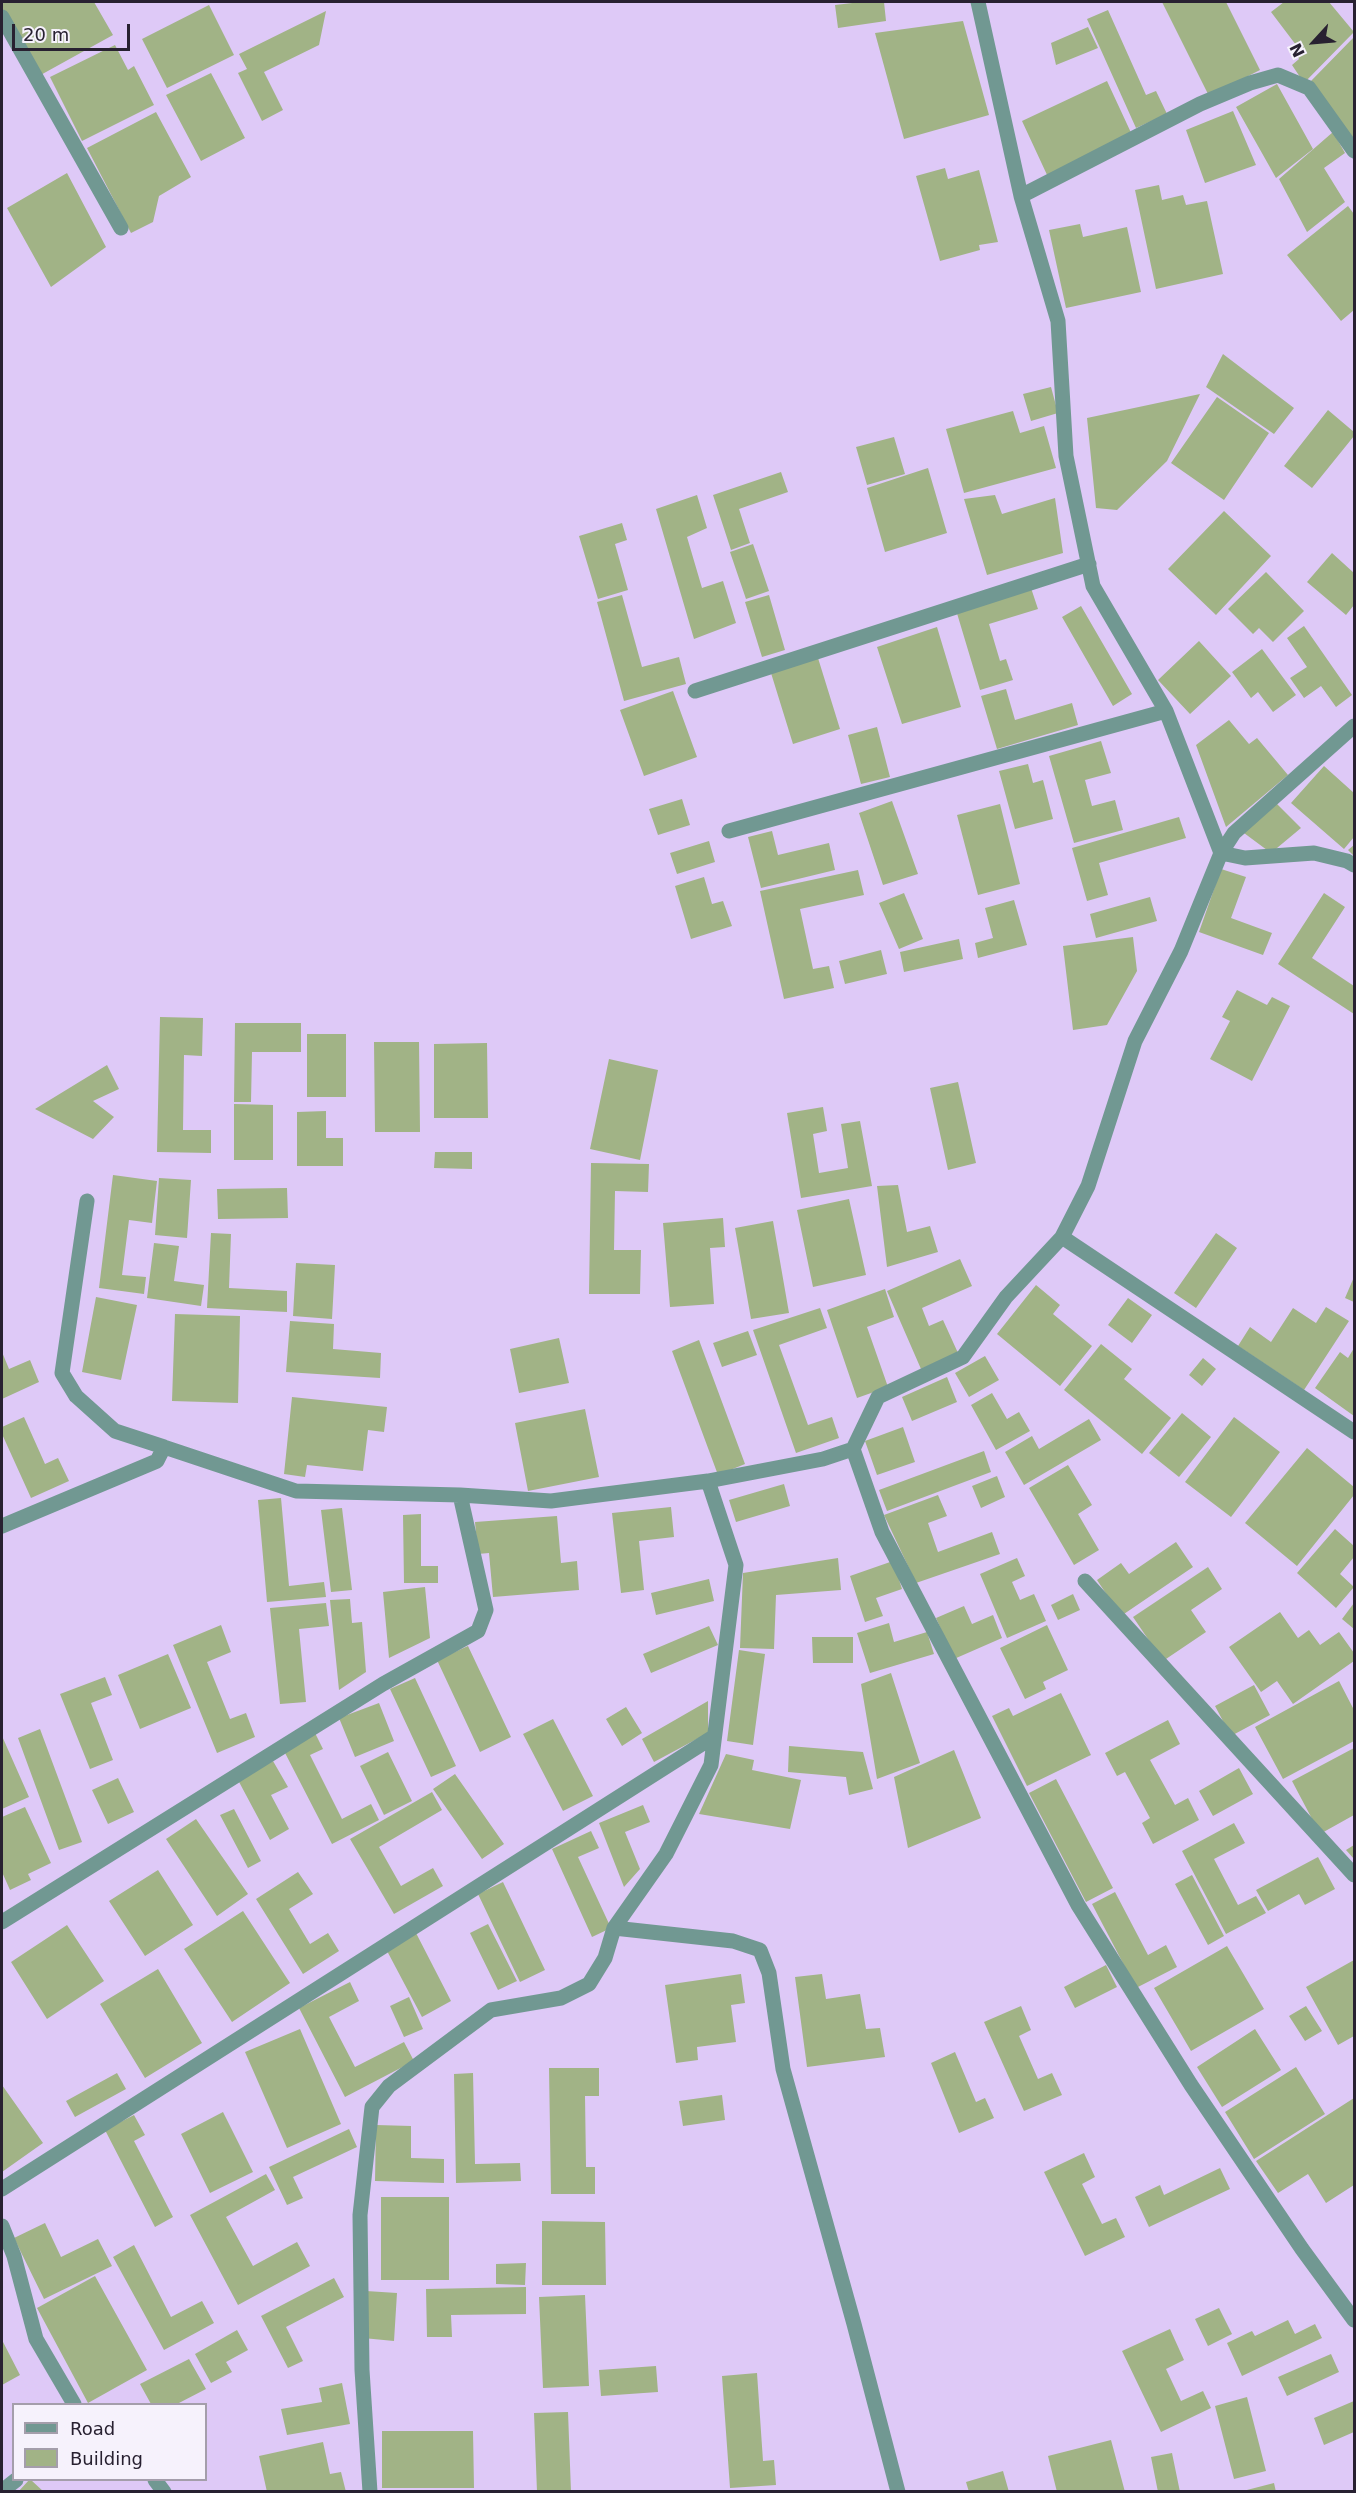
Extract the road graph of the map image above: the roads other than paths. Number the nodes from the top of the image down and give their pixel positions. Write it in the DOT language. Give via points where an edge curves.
graph roads {
  1 [pos="978,2"];
  2 [pos="2,17"];
  3 [pos="1354,151"];
  4 [pos="1021,196"];
  5 [pos="121,228"];
  6 [pos="1089,564"];
  7 [pos="695,691"];
  8 [pos="1166,711"];
  9 [pos="1354,726"];
  10 [pos="729,831"];
  11 [pos="1221,853"];
  12 [pos="1354,865"];
  13 [pos="87,1201"];
  14 [pos="1062,1237"];
  15 [pos="1354,1432"];
  16 [pos="164,1447"];
  17 [pos="853,1449"];
  18 [pos="708,1481"];
  19 [pos="460,1495"];
  20 [pos="2,1527"];
  21 [pos="1084,1581"];
  22 [pos="713,1737"];
  23 [pos="1354,1875"];
  24 [pos="2,1922"];
  25 [pos="614,1928"];
  26 [pos="2,2189"];
  27 [pos="2,2226"];
  28 [pos="1354,2320"];
  29 [pos="73,2403"];
  30 [pos="15,2481"];
  31 [pos="2,2491"];
  32 [pos="370,2492"];
  33 [pos="898,2492"];
  1 -- 4 [label="street"];
  2 -- 5 [label="street"];
  3 -- 4 [label="street" via="1309,88 1278,75 1200,104"];
  4 -- 6 [label="street" via="1058,321 1066,456"];
  6 -- 7 [label="street"];
  6 -- 8 [label="street" via="1093,586"];
  8 -- 10 [label="street"];
  8 -- 11 [label="street"];
  9 -- 11 [label="street" via="1234,833"];
  11 -- 12 [label="street" via="1245,858 1314,853"];
  11 -- 14 [label="street" via="1181,951 1135,1041 1088,1186"];
  13 -- 16 [label="street" via="62,1373 76,1396 115,1431"];
  14 -- 15 [label="street"];
  14 -- 17 [label="street" via="1006,1297 963,1357 878,1397"];
  16 -- 19 [label="street" via="296,1491"];
  16 -- 20 [label="street" via="157,1461"];
  17 -- 18 [label="street" via="823,1459"];
  17 -- 28 [label="street" via="882,1532 1078,1905 1191,2085"];
  18 -- 19 [label="street" via="551,1501"];
  18 -- 22 [label="street" via="736,1565"];
  19 -- 24 [label="street" via="486,1610 478,1631 383,1684"];
  21 -- 23 [label="street"];
  22 -- 25 [label="street" via="711,1765 666,1854"];
  22 -- 26 [label="street"];
  25 -- 32 [label="street" via="605,1958 589,1984 561,1998 491,2010 388,2086 372,2107 360,2215 362,2370"];
  25 -- 33 [label="street" via="733,1941 760,1950 769,1973 783,2069"];
  27 -- 29 [label="street" via="36,2339"];
  30 -- 31 [label="street"];
}
